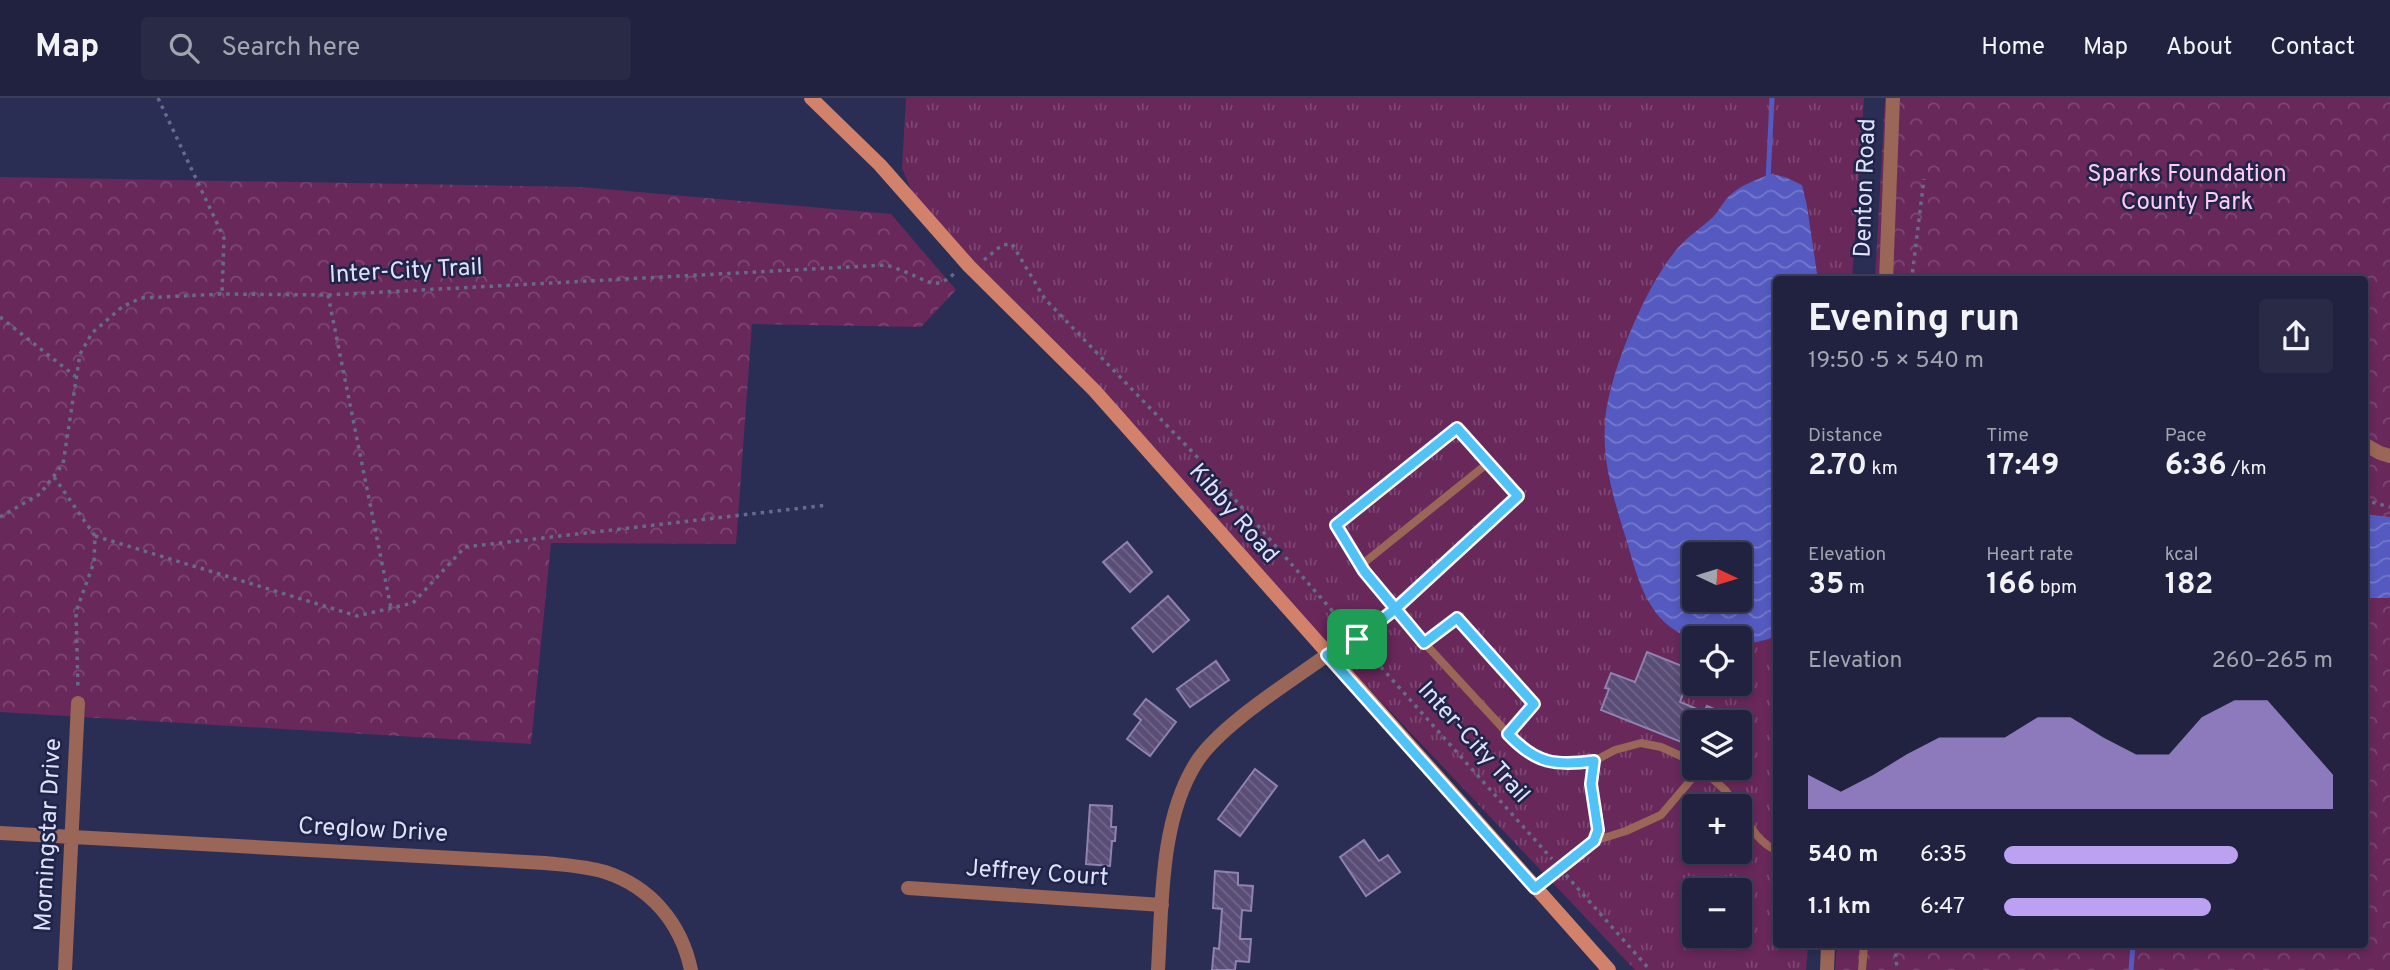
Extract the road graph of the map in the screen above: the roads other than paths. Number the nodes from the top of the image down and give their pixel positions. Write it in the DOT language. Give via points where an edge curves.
graph roads {
  1 [pos="811,98"];
  2 [pos="1893,98"];
  3 [pos="1885,276"];
  4 [pos="2368,446"];
  5 [pos="2390,456"];
  6 [pos="1488,463"];
  7 [pos="1360,566"];
  8 [pos="1394,610"];
  9 [pos="1424,643"];
  10 [pos="1327,655"];
  11 [pos="78,703"];
  12 [pos="1508,734"];
  13 [pos="1682,757"];
  14 [pos="1594,761"];
  15 [pos="1691,780"];
  16 [pos="1715,780"];
  17 [pos="1729,794"];
  18 [pos="1752,829"];
  19 [pos="0,833"];
  20 [pos="71,838"];
  21 [pos="1594,841"];
  22 [pos="1773,849"];
  23 [pos="908,888"];
  24 [pos="1535,888"];
  25 [pos="1162,905"];
  26 [pos="1828,948"];
  27 [pos="1864,948"];
  28 [pos="65,970"];
  29 [pos="691,970"];
  30 [pos="1157,970"];
  31 [pos="1609,970"];
  32 [pos="1827,970"];
  33 [pos="1862,970"];
  1 -- 10 [label="main road, Kibby Road" via="1094,390"];
  2 -- 3 [label="street, Denton Road"];
  4 -- 5 [label="street"];
  6 -- 7 [label="lane"];
  6 -- 7 [label="lane" via="1457,428 1336,525"];
  6 -- 8 [label="lane" via="1518,496"];
  7 -- 8 [label="lane"];
  8 -- 9 [label="lane"];
  8 -- 10 [label="lane"];
  9 -- 12 [label="lane"];
  9 -- 12 [label="lane" via="1457,618 1534,704"];
  10 -- 24 [label="main road, Kibby Road"];
  10 -- 25 [label="street" via="1229,727 1197,761 1177,802"];
  11 -- 20 [label="street, Morningstar Drive"];
  12 -- 14 [label="lane" via="1540,760"];
  13 -- 14 [label="lane" via="1641,743"];
  14 -- 21 [label="lane" via="1591,784 1598,830"];
  15 -- 21 [label="lane" via="1661,815"];
  16 -- 17 [label="lane"];
  18 -- 22 [label="lane"];
  19 -- 20 [label="street, Creglow Drive"];
  20 -- 28 [label="street, Morningstar Drive"];
  20 -- 29 [label="street, Creglow Drive" via="545,863 603,871 638,887 671,918"];
  21 -- 24 [label="lane"];
  23 -- 25 [label="street, Jeffrey Court"];
  24 -- 31 [label="main road, Kibby Road"];
  25 -- 30 [label="street"];
  26 -- 32 [label="street"];
  27 -- 33 [label="lane"];
}
